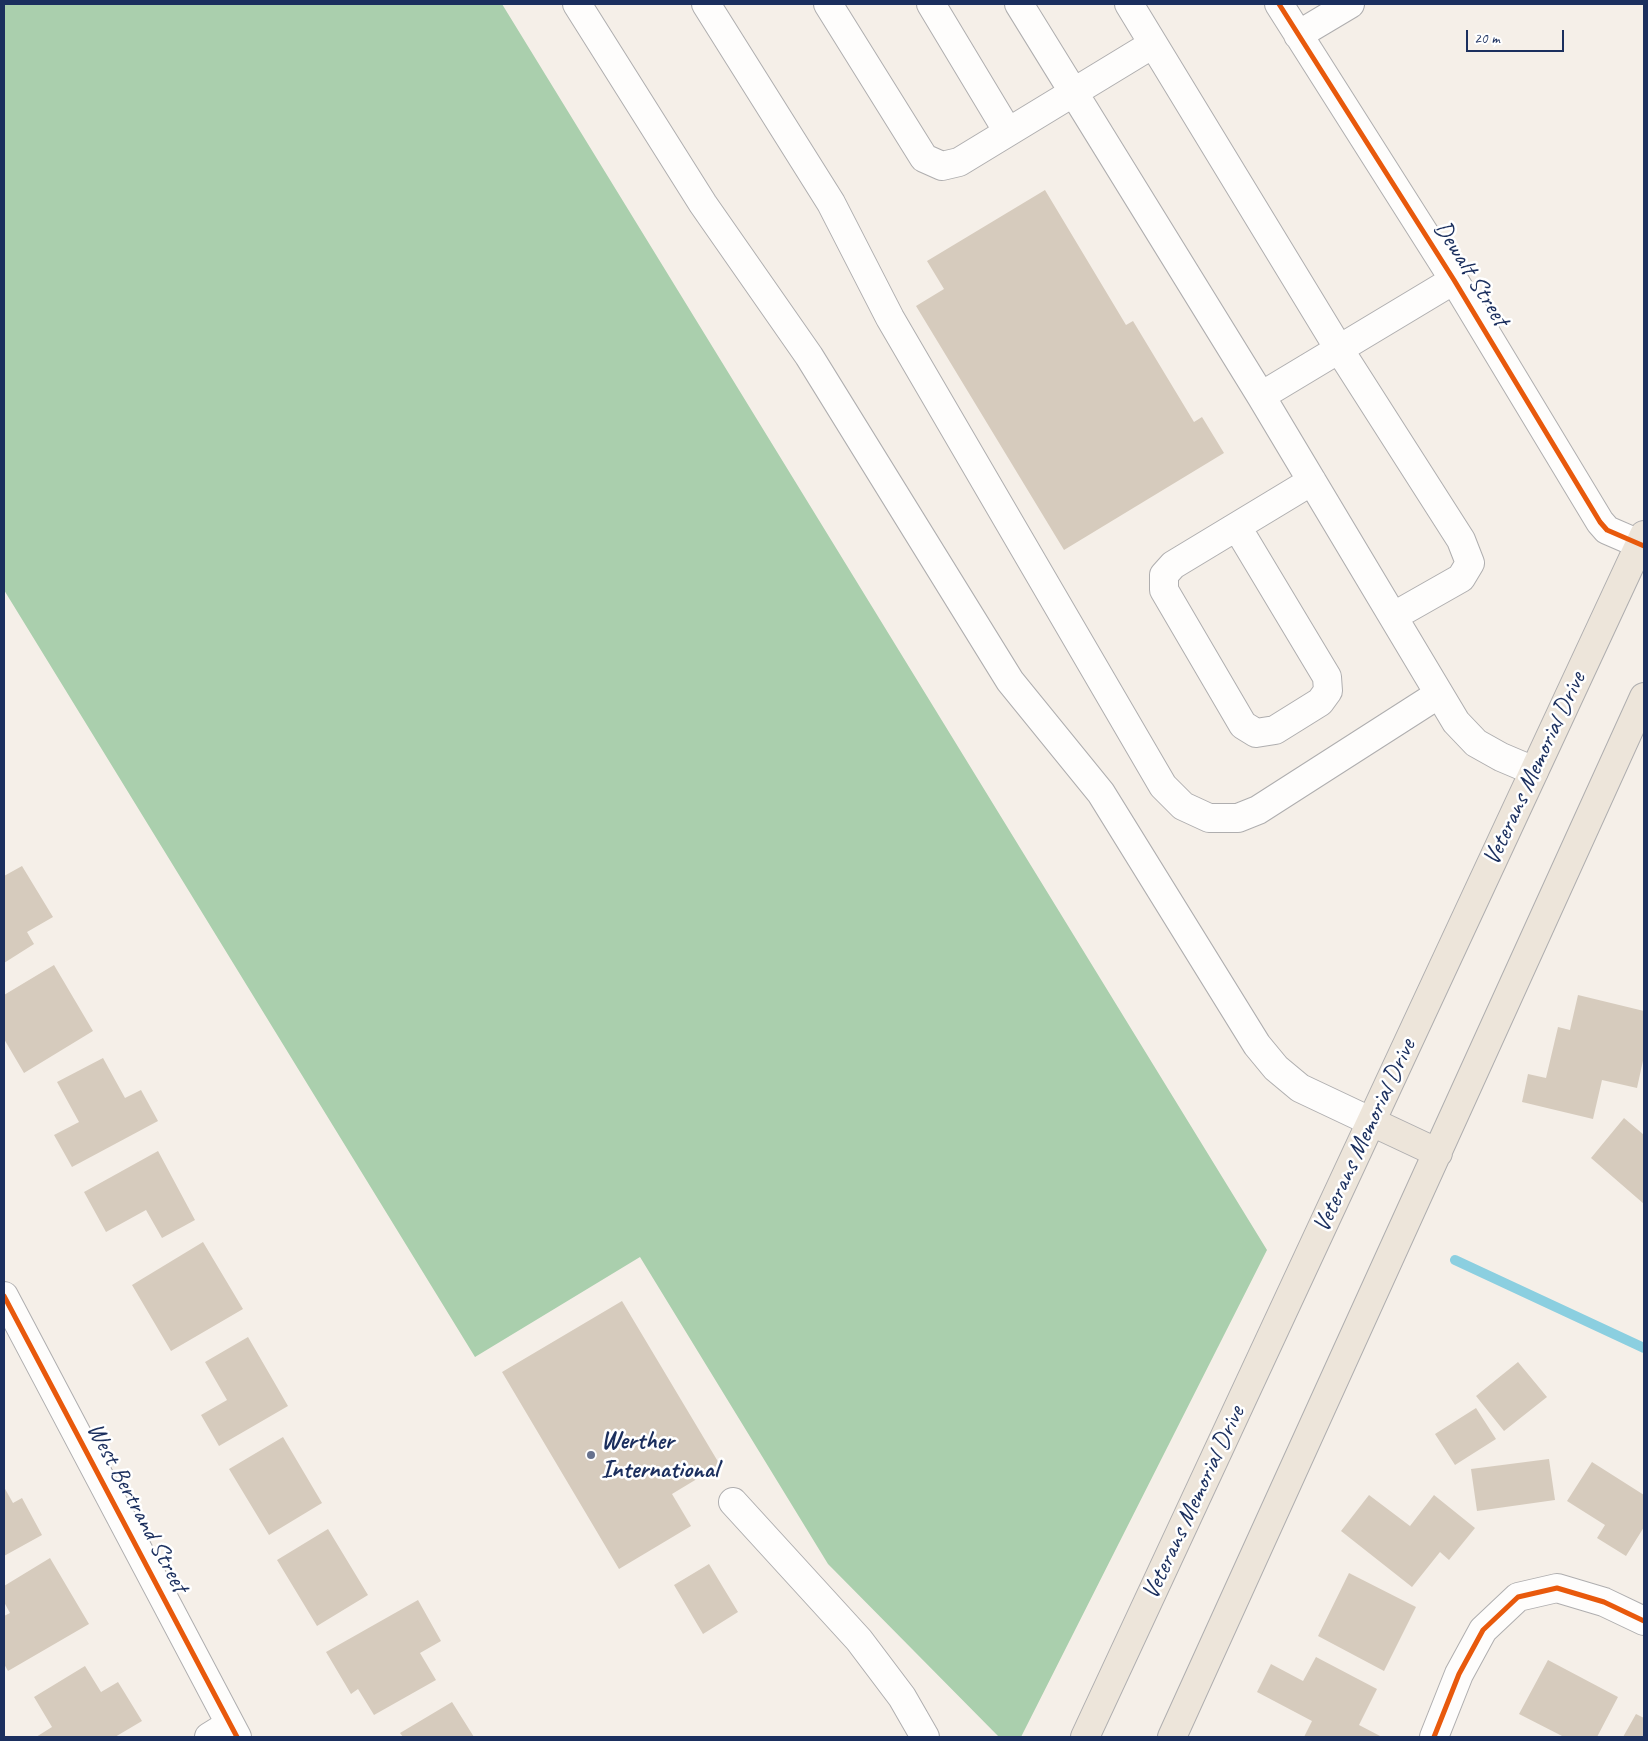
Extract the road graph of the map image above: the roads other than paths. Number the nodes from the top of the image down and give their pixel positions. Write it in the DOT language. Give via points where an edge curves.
graph roads {
  1 [pos="577,4"];
  2 [pos="706,4"];
  3 [pos="828,4"];
  4 [pos="932,4"];
  5 [pos="1019,4"];
  6 [pos="1129,4"];
  7 [pos="1280,4"];
  8 [pos="1350,4"];
  9 [pos="1298,35"];
  10 [pos="1153,44"];
  11 [pos="1074,92"];
  12 [pos="1008,132"];
  13 [pos="1454,280"];
  14 [pos="1339,349"];
  15 [pos="1261,396"];
  16 [pos="1312,481"];
  17 [pos="1237,527"];
  18 [pos="1642,542"];
  19 [pos="1394,616"];
  20 [pos="1439,694"];
  21 [pos="1644,697"];
  22 [pos="1534,771"];
  23 [pos="1372,1122"];
  24 [pos="1438,1152"];
  25 [pos="4,1296"];
  26 [pos="733,1502"];
  27 [pos="1644,1620"];
  28 [pos="226,1733"];
  29 [pos="924,1737"];
  30 [pos="1085,1737"];
  31 [pos="1172,1737"];
  32 [pos="1434,1737"];
  1 -- 23 [label="street" via="703,204 809,356 1010,681 1101,793 1257,1045 1276,1068 1300,1088"];
  2 -- 20 [label="street" via="831,203 890,318 1163,786 1183,806 1209,818 1238,818 1258,810"];
  3 -- 12 [label="street" via="924,158 942,166 959,162"];
  4 -- 12 [label="street"];
  5 -- 11 [label="street"];
  6 -- 10 [label="street"];
  7 -- 9 [label="street, Dewalt Street"];
  8 -- 9 [label="street"];
  9 -- 13 [label="street, Dewalt Street"];
  10 -- 11 [label="street"];
  10 -- 14 [label="street"];
  11 -- 12 [label="street"];
  11 -- 15 [label="street"];
  13 -- 14 [label="street"];
  13 -- 18 [label="street, Dewalt Street" via="1600,522 1607,530"];
  14 -- 15 [label="street"];
  14 -- 19 [label="street" via="1462,540 1470,563 1461,578"];
  15 -- 16 [label="street"];
  16 -- 17 [label="street"];
  16 -- 19 [label="street"];
  17 -- 17 [label="street" via="1173,566 1164,575 1164,590 1243,724 1256,733 1275,730 1320,702 1328,691 1327,677"];
  18 -- 22 [label="main road, Veterans Memorial Drive"];
  19 -- 20 [label="street"];
  20 -- 22 [label="street" via="1456,722 1476,743"];
  21 -- 24 [label="main road"];
  22 -- 23 [label="main road, Veterans Memorial Drive"];
  23 -- 24 [label="main road"];
  23 -- 30 [label="main road, Veterans Memorial Drive"];
  24 -- 31 [label="main road"];
  25 -- 28 [label="street, West Bertrand Street"];
  26 -- 29 [label="street" via="859,1640 902,1697"];
  27 -- 32 [label="street" via="1604,1602 1557,1588 1518,1597 1483,1630 1459,1674"];
}
